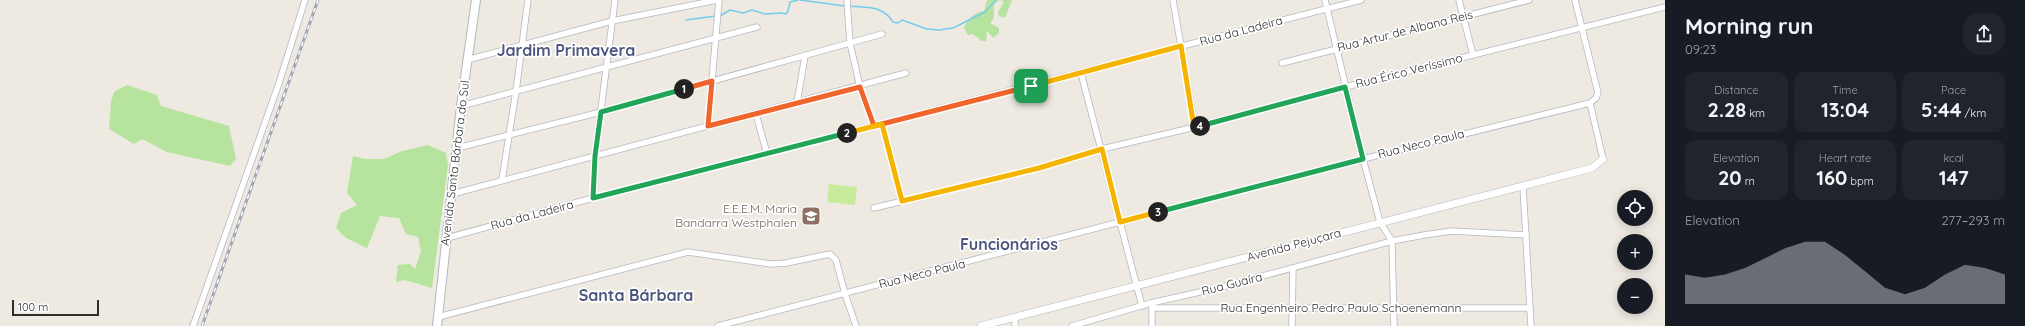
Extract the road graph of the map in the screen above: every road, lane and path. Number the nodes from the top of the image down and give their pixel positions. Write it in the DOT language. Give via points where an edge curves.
graph roads {
  1 [pos="305,0"];
  2 [pos="476,0"];
  3 [pos="528,0"];
  4 [pos="615,0"];
  5 [pos="718,0"];
  6 [pos="847,0"];
  7 [pos="1173,0"];
  8 [pos="1325,0"];
  9 [pos="1361,0"];
  10 [pos="1460,0"];
  11 [pos="1529,0"];
  12 [pos="1575,0"];
  13 [pos="1665,7"];
  14 [pos="1327,8"];
  15 [pos="1463,17"];
  16 [pos="612,21"];
  17 [pos="757,27"];
  18 [pos="1582,28"];
  19 [pos="882,34"];
  20 [pos="717,37"];
  21 [pos="850,43"];
  22 [pos="521,46"];
  23 [pos="1181,46"];
  24 [pos="1337,48"];
  25 [pos="1473,55"];
  26 [pos="805,56"];
  27 [pos="468,60"];
  28 [pos="1282,63"];
  29 [pos="607,66"];
  30 [pos="906,73"];
  31 [pos="1081,74"];
  32 [pos="712,81"];
  33 [pos="860,87"];
  34 [pos="1345,87"];
  35 [pos="516,91"];
  36 [pos="797,103"];
  37 [pos="1590,103"];
  38 [pos="461,106"];
  39 [pos="601,112"];
  40 [pos="756,114"];
  41 [pos="882,124"];
  42 [pos="708,126"];
  43 [pos="874,126"];
  44 [pos="1194,127"];
  45 [pos="510,135"];
  46 [pos="457,148"];
  47 [pos="1102,149"];
  48 [pos="767,154"];
  49 [pos="595,156"];
  50 [pos="1363,159"];
  51 [pos="1603,159"];
  52 [pos="502,180"];
  53 [pos="1523,186"];
  54 [pos="452,194"];
  55 [pos="593,198"];
  56 [pos="902,201"];
  57 [pos="874,208"];
  58 [pos="1120,222"];
  59 [pos="1380,222"];
  60 [pos="1526,235"];
  61 [pos="447,238"];
  62 [pos="1392,241"];
  63 [pos="1293,268"];
  64 [pos="1137,286"];
  65 [pos="845,294"];
  66 [pos="1142,306"];
  67 [pos="1151,306"];
  68 [pos="1293,308"];
  69 [pos="1393,308"];
  70 [pos="1530,308"];
  71 [pos="1015,317"];
  72 [pos="438,322"];
  73 [pos="193,326"];
  74 [pos="718,326"];
  75 [pos="856,326"];
  76 [pos="981,326"];
  77 [pos="1015,326"];
  78 [pos="1072,326"];
  79 [pos="1152,326"];
  80 [pos="1292,326"];
  81 [pos="1394,326"];
  82 [pos="1531,326"];
  1 -- 73 [label="street" via="279,83"];
  2 -- 27 [label="main road, Avenida Santa Bárbara do Sul"];
  3 -- 22 [label="street"];
  4 -- 16 [label="street"];
  5 -- 16 [label="street"];
  5 -- 20 [label="street"];
  6 -- 21 [label="street"];
  7 -- 23 [label="street"];
  8 -- 14 [label="street"];
  9 -- 14 [label="street, Rua da Ladeira"];
  10 -- 15 [label="street"];
  11 -- 15 [label="street, Rua Artur de Albana Reis"];
  12 -- 18 [label="street"];
  13 -- 18 [label="street, Rua Érico Veríssimo"];
  14 -- 23 [label="street, Rua da Ladeira"];
  14 -- 24 [label="street"];
  15 -- 24 [label="street, Rua Artur de Albana Reis"];
  15 -- 25 [label="street"];
  16 -- 22 [label="street"];
  16 -- 29 [label="street"];
  17 -- 20 [label="street"];
  18 -- 25 [label="street, Rua Érico Veríssimo"];
  18 -- 37 [label="street" via="1598,93"];
  19 -- 21 [label="street"];
  20 -- 29 [label="street"];
  20 -- 32 [label="street"];
  21 -- 26 [label="street"];
  21 -- 33 [label="street"];
  22 -- 27 [label="street"];
  22 -- 35 [label="street"];
  23 -- 31 [label="street, Rua da Ladeira"];
  23 -- 44 [label="street"];
  24 -- 28 [label="street, Rua Artur de Albana Reis"];
  24 -- 34 [label="street"];
  25 -- 34 [label="street, Rua Érico Veríssimo"];
  26 -- 32 [label="street"];
  26 -- 36 [label="street"];
  27 -- 38 [label="main road, Avenida Santa Bárbara do Sul"];
  29 -- 35 [label="street"];
  29 -- 39 [label="street"];
  30 -- 33 [label="street"];
  31 -- 41 [label="street, Rua da Ladeira"];
  31 -- 47 [label="street"];
  32 -- 39 [label="street"];
  32 -- 42 [label="street"];
  33 -- 36 [label="street"];
  33 -- 43 [label="street"];
  34 -- 44 [label="street, Rua Érico Veríssimo"];
  34 -- 50 [label="street"];
  35 -- 38 [label="street"];
  35 -- 45 [label="street"];
  36 -- 40 [label="street"];
  37 -- 50 [label="street, Rua Neco Paula"];
  37 -- 51 [label="street"];
  38 -- 46 [label="main road, Avenida Santa Bárbara do Sul"];
  39 -- 45 [label="street"];
  39 -- 49 [label="street"];
  40 -- 42 [label="street"];
  40 -- 48 [label="street"];
  41 -- 43 [label="street, Rua da Ladeira"];
  41 -- 56 [label="street"];
  42 -- 49 [label="street"];
  43 -- 48 [label="street, Rua da Ladeira"];
  44 -- 47 [label="street, Rua Érico Veríssimo"];
  45 -- 46 [label="street"];
  45 -- 52 [label="street"];
  46 -- 54 [label="main road, Avenida Santa Bárbara do Sul"];
  47 -- 56 [label="street, Rua Érico Veríssimo" via="1039,168"];
  47 -- 58 [label="street"];
  48 -- 55 [label="street, Rua da Ladeira"];
  49 -- 52 [label="street"];
  49 -- 55 [label="street"];
  50 -- 58 [label="street, Rua Neco Paula"];
  50 -- 59 [label="street"];
  51 -- 53 [label="street, Avenida Pejuçara" via="1592,168"];
  52 -- 54 [label="street"];
  53 -- 59 [label="street, Avenida Pejuçara"];
  53 -- 60 [label="street"];
  54 -- 61 [label="main road, Avenida Santa Bárbara do Sul"];
  55 -- 61 [label="street, Rua da Ladeira"];
  56 -- 57 [label="street, Rua Érico Veríssimo"];
  58 -- 64 [label="street"];
  58 -- 65 [label="street, Rua Neco Paula"];
  59 -- 62 [label="street"];
  59 -- 64 [label="street, Avenida Pejuçara"];
  60 -- 62 [label="street, Rua Guaíra" via="1452,231"];
  60 -- 70 [label="street"];
  61 -- 72 [label="main road, Avenida Santa Bárbara do Sul"];
  62 -- 63 [label="street, Rua Guaíra"];
  62 -- 69 [label="street"];
  63 -- 67 [label="street, Rua Guaíra"];
  63 -- 68 [label="street"];
  64 -- 66 [label="street"];
  64 -- 71 [label="street, Avenida Pejuçara"];
  65 -- 72 [label="street" via="836,260 830,254 771,264 688,252"];
  65 -- 74 [label="street, Rua Neco Paula"];
  65 -- 75 [label="street"];
  66 -- 67 [label="street, Rua Guaíra"];
  66 -- 78 [label="street, Rua Guaíra"];
  67 -- 68 [label="street, Rua Engenheiro Pedro Paulo Schoenemann"];
  67 -- 79 [label="street"];
  68 -- 69 [label="street, Rua Engenheiro Pedro Paulo Schoenemann"];
  68 -- 80 [label="street"];
  69 -- 70 [label="street, Rua Engenheiro Pedro Paulo Schoenemann"];
  69 -- 81 [label="street"];
  70 -- 82 [label="street"];
  71 -- 76 [label="street, Avenida Pejuçara"];
  71 -- 77 [label="street"];
}
